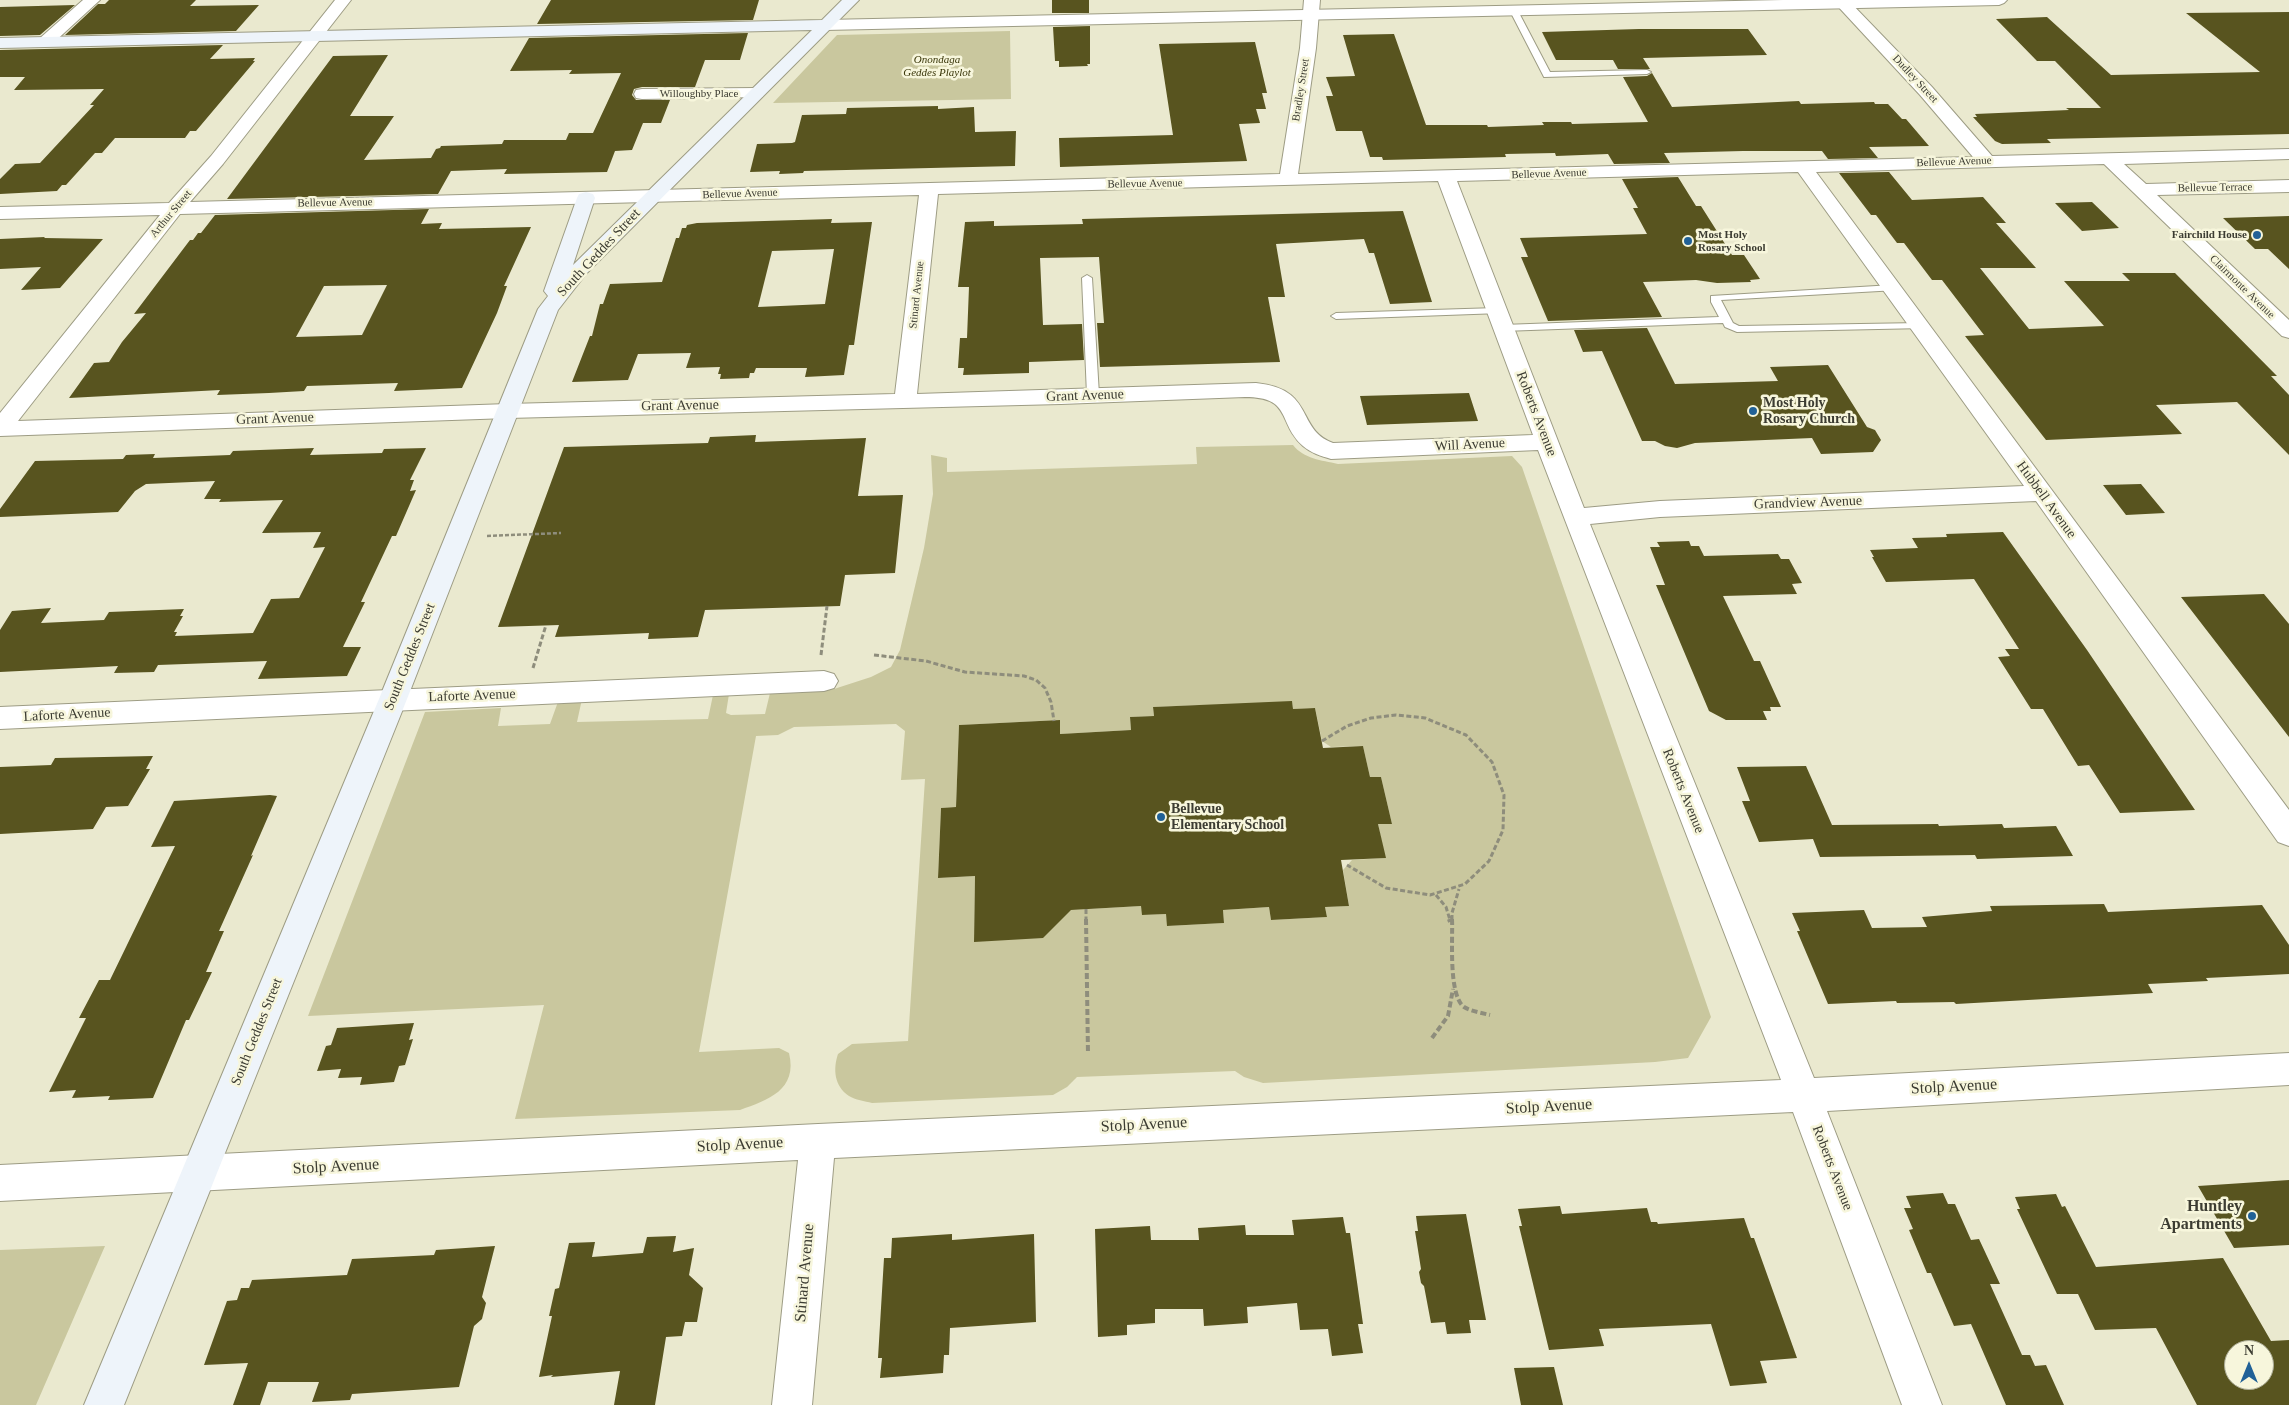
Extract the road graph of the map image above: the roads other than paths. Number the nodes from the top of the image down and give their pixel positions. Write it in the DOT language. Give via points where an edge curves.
graph roads {
  1 [pos="92,0"];
  2 [pos="343,0"];
  3 [pos="851,0"];
  4 [pos="1999,0"];
  5 [pos="1842,2"];
  6 [pos="1312,8"];
  7 [pos="1514,11"];
  8 [pos="826,25"];
  9 [pos="313,37"];
  10 [pos="45,42"];
  11 [pos="0,43"];
  12 [pos="1647,72"];
  13 [pos="756,93"];
  14 [pos="642,94"];
  15 [pos="2289,154"];
  16 [pos="2109,159"];
  17 [pos="1987,162"];
  18 [pos="1803,167"];
  19 [pos="1446,176"];
  20 [pos="1288,180"];
  21 [pos="2289,186"];
  22 [pos="928,189"];
  23 [pos="2142,190"];
  24 [pos="652,197"];
  25 [pos="586,198"];
  26 [pos="175,208"];
  27 [pos="0,213"];
  28 [pos="1087,278"];
  29 [pos="1893,288"];
  30 [pos="548,309"];
  31 [pos="1336,316"];
  32 [pos="1500,319"];
  33 [pos="1726,320"];
  34 [pos="1922,326"];
  35 [pos="2289,332"];
  36 [pos="1092,395"];
  37 [pos="906,400"];
  38 [pos="508,411"];
  39 [pos="0,428"];
  40 [pos="1547,442"];
  41 [pos="1331,451"];
  42 [pos="2041,493"];
  43 [pos="1575,517"];
  44 [pos="821,681"];
  45 [pos="394,699"];
  46 [pos="0,718"];
  47 [pos="2289,833"];
  48 [pos="2289,1069"];
  49 [pos="1804,1095"];
  50 [pos="818,1140"];
  51 [pos="198,1174"];
  52 [pos="0,1183"];
  53 [pos="104,1405"];
  54 [pos="792,1405"];
  55 [pos="1922,1405"];
  1 -- 10 [label="street"];
  2 -- 9 [label="street, Arthur Street"];
  3 -- 8 [label="main road, South Geddes Street"];
  4 -- 5 [label="street"];
  5 -- 7 [label="street"];
  5 -- 17 [label="street, Dudley Street"];
  6 -- 7 [label="street"];
  6 -- 8 [label="street"];
  6 -- 20 [label="street, Bradley Street"];
  7 -- 12 [label="lane" via="1547,75"];
  8 -- 9 [label="main road"];
  8 -- 13 [label="main road, South Geddes Street"];
  9 -- 10 [label="main road"];
  9 -- 26 [label="street, Arthur Street" via="217,160"];
  10 -- 11 [label="main road"];
  13 -- 14 [label="street, Willoughby Place"];
  13 -- 24 [label="main road, South Geddes Street"];
  15 -- 16 [label="street, Bellevue Avenue"];
  16 -- 17 [label="street, Bellevue Avenue"];
  16 -- 23 [label="street, Clairmonte Avenue"];
  17 -- 18 [label="street, Bellevue Avenue"];
  18 -- 19 [label="street, Bellevue Avenue"];
  18 -- 29 [label="street, Hubbell Avenue"];
  19 -- 20 [label="street, Bellevue Avenue"];
  19 -- 32 [label="street, Roberts Avenue"];
  20 -- 22 [label="street, Bellevue Avenue"];
  21 -- 23 [label="street, Bellevue Terrace"];
  22 -- 24 [label="street, Bellevue Avenue"];
  22 -- 37 [label="street, Stinard Avenue"];
  23 -- 35 [label="street, Clairmonte Avenue"];
  24 -- 25 [label="street, Bellevue Avenue"];
  24 -- 30 [label="main road, South Geddes Street" via="579,270"];
  25 -- 26 [label="street, Bellevue Avenue"];
  25 -- 30 [label="main road"];
  26 -- 27 [label="street, Bellevue Avenue"];
  26 -- 39 [label="street, Arthur Street"];
  28 -- 36 [label="lane"];
  29 -- 33 [label="lane" via="1715,298"];
  29 -- 34 [label="street, Hubbell Avenue"];
  30 -- 38 [label="main road, South Geddes Street"];
  31 -- 32 [label="lane"];
  32 -- 33 [label="lane"];
  32 -- 40 [label="street, Roberts Avenue"];
  33 -- 34 [label="lane" via="1728,325 1737,329"];
  34 -- 42 [label="street, Hubbell Avenue"];
  36 -- 37 [label="street, Grant Avenue"];
  36 -- 41 [label="street, Grant Avenue" via="1235,390 1277,395 1290,405 1304,435 1317,448"];
  37 -- 38 [label="street, Grant Avenue"];
  38 -- 39 [label="street, Grant Avenue"];
  38 -- 45 [label="main road, South Geddes Street"];
  40 -- 41 [label="street, Will Avenue"];
  40 -- 43 [label="street, Roberts Avenue"];
  42 -- 43 [label="street, Grandview Avenue" via="1660,509"];
  42 -- 47 [label="street, Hubbell Avenue"];
  43 -- 49 [label="street, Roberts Avenue"];
  44 -- 45 [label="street, Laforte Avenue"];
  45 -- 46 [label="street, Laforte Avenue"];
  45 -- 51 [label="main road, South Geddes Street"];
  48 -- 49 [label="street, Stolp Avenue"];
  49 -- 50 [label="street, Stolp Avenue"];
  49 -- 55 [label="street, Roberts Avenue"];
  50 -- 51 [label="street, Stolp Avenue"];
  50 -- 54 [label="street, Stinard Avenue"];
  51 -- 52 [label="street, Stolp Avenue"];
  51 -- 53 [label="main road, South Geddes Street"];
}
